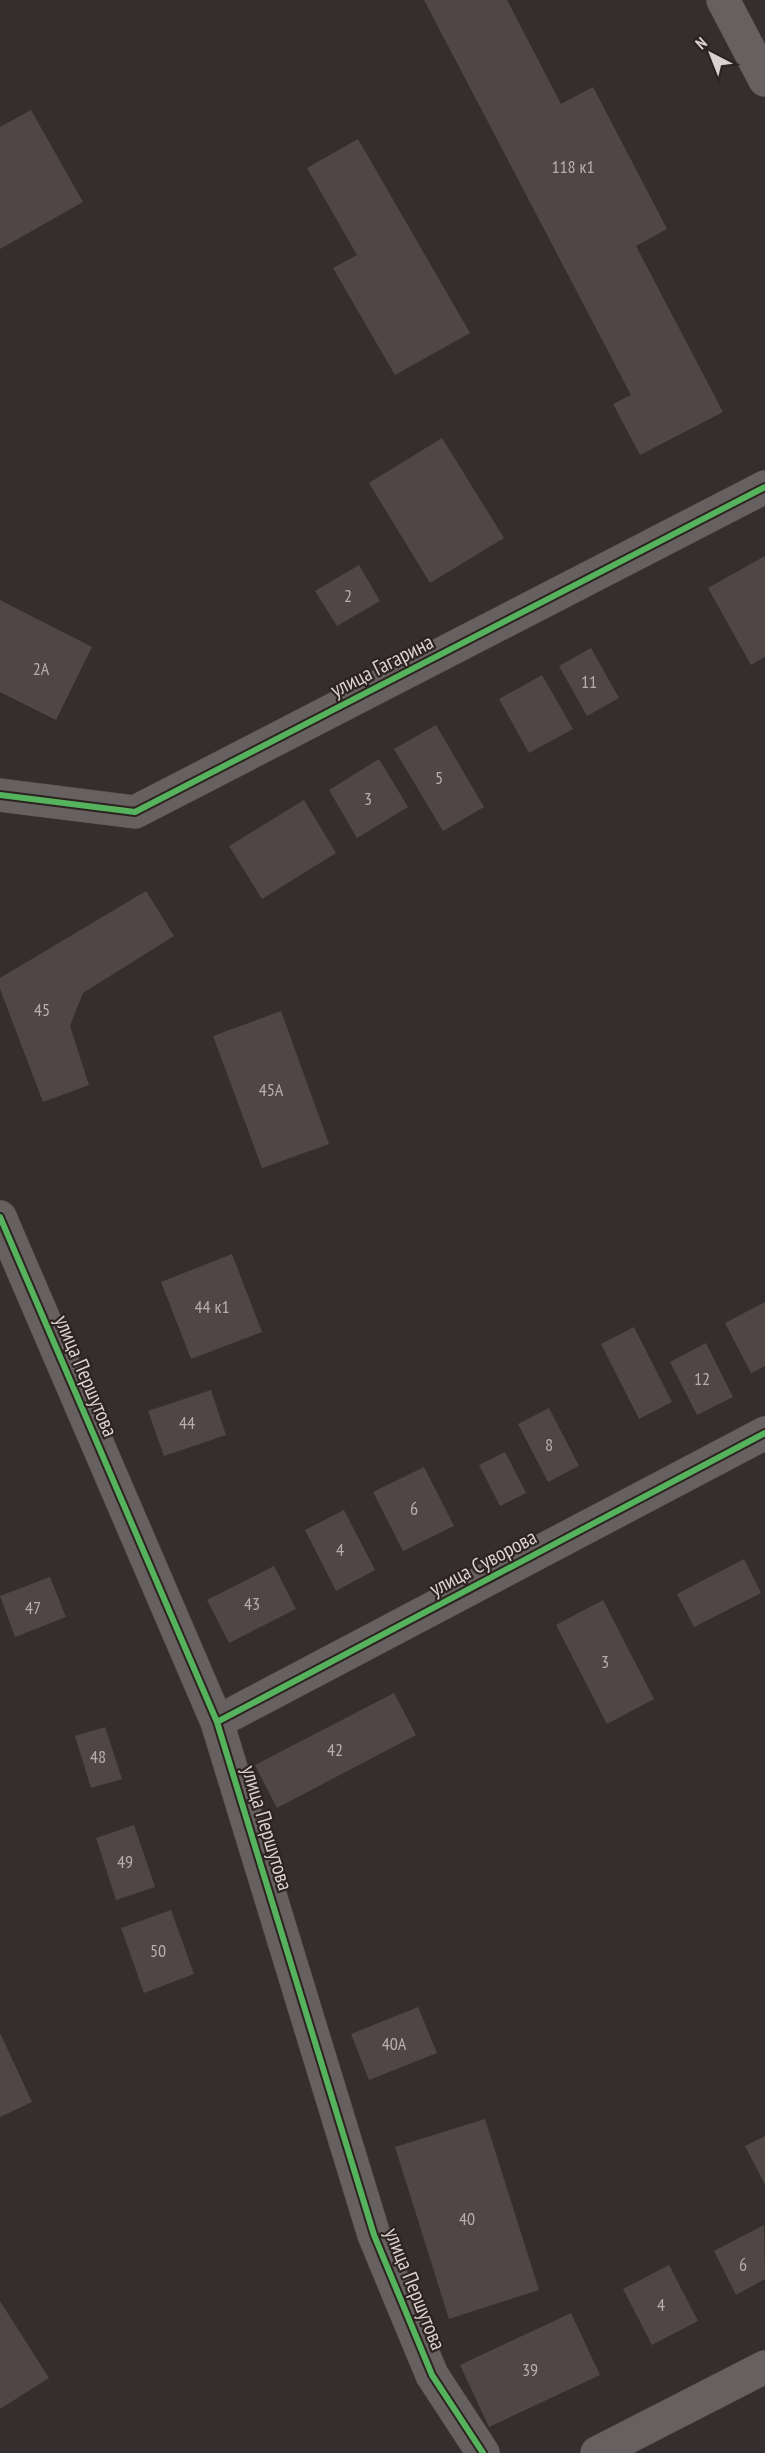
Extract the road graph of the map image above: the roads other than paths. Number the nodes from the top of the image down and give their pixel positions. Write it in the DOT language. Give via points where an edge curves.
graph roads {
  1 [pos="723,0"];
  2 [pos="765,80"];
  3 [pos="765,487"];
  4 [pos="0,795"];
  5 [pos="0,1217"];
  6 [pos="765,1433"];
  7 [pos="217,1722"];
  8 [pos="765,2367"];
  9 [pos="483,2453"];
  10 [pos="597,2453"];
  1 -- 2 [label="street"];
  3 -- 4 [label="street, улица Гагарина" via="135,812"];
  5 -- 7 [label="street, улица Першутова"];
  6 -- 7 [label="street, улица Суворова"];
  7 -- 9 [label="street, улица Першутова" via="374,2235 432,2375"];
  8 -- 10 [label="street"];
}
